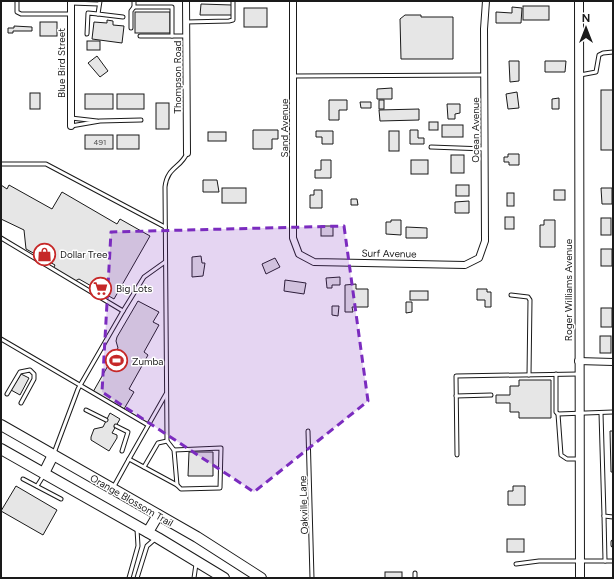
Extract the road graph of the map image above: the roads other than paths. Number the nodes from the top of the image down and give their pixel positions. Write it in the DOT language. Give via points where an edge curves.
graph roads {
  1 [pos="17,1"];
  2 [pos="134,1"];
  3 [pos="186,1"];
  4 [pos="233,1"];
  5 [pos="293,1"];
  6 [pos="486,1"];
  7 [pos="579,1"];
  8 [pos="71,2"];
  9 [pos="99,3"];
  10 [pos="134,7"];
  11 [pos="71,14"];
  12 [pos="98,14"];
  13 [pos="123,17"];
  14 [pos="186,22"];
  15 [pos="131,28"];
  16 [pos="87,34"];
  17 [pos="140,36"];
  18 [pos="172,36"];
  19 [pos="187,36"];
  20 [pos="613,52"];
  21 [pos="484,75"];
  22 [pos="578,75"];
  23 [pos="294,76"];
  24 [pos="71,118"];
  25 [pos="141,120"];
  26 [pos="100,121"];
  27 [pos="71,126"];
  28 [pos="431,147"];
  29 [pos="485,149"];
  30 [pos="187,153"];
  31 [pos="1,164"];
  32 [pos="164,227"];
  33 [pos="1,238"];
  34 [pos="299,254"];
  35 [pos="479,258"];
  36 [pos="164,262"];
  37 [pos="511,295"];
  38 [pos="123,311"];
  39 [pos="1,340"];
  40 [pos="578,361"];
  41 [pos="613,362"];
  42 [pos="556,374"];
  43 [pos="578,374"];
  44 [pos="529,375"];
  45 [pos="80,387"];
  46 [pos="167,392"];
  47 [pos="7,394"];
  48 [pos="491,395"];
  49 [pos="456,396"];
  50 [pos="21,403"];
  51 [pos="86,410"];
  52 [pos="613,412"];
  53 [pos="601,413"];
  54 [pos="558,414"];
  55 [pos="579,414"];
  56 [pos="106,420"];
  57 [pos="1,425"];
  58 [pos="148,425"];
  59 [pos="116,426"];
  60 [pos="308,431"];
  61 [pos="167,441"];
  62 [pos="1,449"];
  63 [pos="174,450"];
  64 [pos="122,452"];
  65 [pos="53,455"];
  66 [pos="457,455"];
  67 [pos="129,459"];
  68 [pos="579,459"];
  69 [pos="144,467"];
  70 [pos="44,473"];
  71 [pos="23,479"];
  72 [pos="177,485"];
  73 [pos="37,486"];
  74 [pos="113,489"];
  75 [pos="61,500"];
  76 [pos="158,515"];
  77 [pos="604,516"];
  78 [pos="613,517"];
  79 [pos="137,525"];
  80 [pos="148,532"];
  81 [pos="158,538"];
  82 [pos="613,542"];
  83 [pos="613,545"];
  84 [pos="196,560"];
  85 [pos="605,561"];
  86 [pos="613,561"];
  87 [pos="580,562"];
  88 [pos="516,564"];
  89 [pos="416,574"];
  90 [pos="129,578"];
  91 [pos="137,578"];
  92 [pos="194,578"];
  93 [pos="224,578"];
  94 [pos="261,578"];
  95 [pos="312,578"];
  96 [pos="415,578"];
  97 [pos="580,578"];
  1 -- 11 [label="lane" via="17,12 21,14"];
  2 -- 10 [label="lane"];
  3 -- 14 [label="street, Thompson Road"];
  4 -- 14 [label="lane" via="233,20"];
  5 -- 23 [label="street, Sand Avenue"];
  6 -- 21 [label="street, Ocean Avenue"];
  7 -- 22 [label="street, Roger Williams Avenue"];
  8 -- 9 [label="lane"];
  8 -- 11 [label="street, Blue Bird Street"];
  9 -- 12 [label="lane"];
  10 -- 15 [label="lane" via="131,11"];
  10 -- 18 [label="lane" via="172,7"];
  11 -- 24 [label="street, Blue Bird Street"];
  12 -- 13 [label="lane"];
  12 -- 16 [label="lane" via="88,13"];
  14 -- 19 [label="street, Thompson Road"];
  17 -- 18 [label="lane"];
  18 -- 19 [label="lane"];
  19 -- 30 [label="street, Thompson Road"];
  20 -- 22 [label="lane" via="599,55 596,72"];
  21 -- 23 [label="lane"];
  21 -- 29 [label="street, Ocean Avenue"];
  22 -- 40 [label="street, Roger Williams Avenue"];
  23 -- 34 [label="street, Sand Avenue" via="293,238"];
  24 -- 26 [label="lane"];
  24 -- 27 [label="street, Blue Bird Street"];
  25 -- 26 [label="lane"];
  26 -- 27 [label="lane"];
  28 -- 29 [label="lane"];
  29 -- 35 [label="street, Ocean Avenue" via="485,241"];
  30 -- 32 [label="lane" via="169,172 166,179"];
  31 -- 32 [label="lane" via="46,164"];
  32 -- 36 [label="lane"];
  33 -- 38 [label="lane"];
  34 -- 35 [label="street, Surf Avenue" via="314,262 465,265"];
  36 -- 38 [label="lane" via="144,277"];
  36 -- 46 [label="lane"];
  37 -- 44 [label="lane" via="528,297 530,300"];
  38 -- 45 [label="lane"];
  39 -- 45 [label="lane"];
  40 -- 41 [label="street"];
  40 -- 43 [label="street, Roger Williams Avenue"];
  42 -- 43 [label="lane"];
  42 -- 44 [label="lane"];
  42 -- 54 [label="lane"];
  43 -- 55 [label="street, Roger Williams Avenue"];
  44 -- 49 [label="lane" via="456,376"];
  45 -- 58 [label="lane"];
  45 -- 65 [label="lane"];
  46 -- 58 [label="lane"];
  46 -- 61 [label="lane"];
  47 -- 50 [label="lane" via="20,372 30,370 34,374 34,379"];
  48 -- 49 [label="lane"];
  49 -- 66 [label="lane"];
  51 -- 56 [label="lane"];
  52 -- 53 [label="lane"];
  53 -- 55 [label="lane"];
  53 -- 77 [label="lane"];
  54 -- 55 [label="lane"];
  54 -- 68 [label="lane" via="561,455 566,459"];
  55 -- 68 [label="street, Roger Williams Avenue"];
  57 -- 65 [label="main road, Orange Blossom Trail"];
  58 -- 67 [label="lane"];
  59 -- 64 [label="lane" via="128,432"];
  60 -- 95 [label="lane, Oakville Lane"];
  61 -- 63 [label="lane"];
  61 -- 69 [label="lane" via="158,443"];
  62 -- 70 [label="main road, Orange Blossom Trail"];
  63 -- 72 [label="lane"];
  63 -- 72 [label="lane" via="221,448 220,488 181,489"];
  65 -- 70 [label="main road"];
  65 -- 74 [label="main road, Orange Blossom Trail"];
  67 -- 69 [label="lane"];
  67 -- 74 [label="lane"];
  68 -- 87 [label="street, Roger Williams Avenue"];
  69 -- 72 [label="lane"];
  70 -- 73 [label="lane"];
  70 -- 79 [label="main road, Orange Blossom Trail"];
  71 -- 73 [label="lane"];
  73 -- 75 [label="lane"];
  74 -- 76 [label="main road, Orange Blossom Trail"];
  76 -- 80 [label="main road"];
  76 -- 94 [label="main road, Orange Blossom Trail"];
  77 -- 78 [label="lane"];
  77 -- 85 [label="lane"];
  79 -- 80 [label="main road, Orange Blossom Trail"];
  79 -- 90 [label="lane" via="138,546"];
  80 -- 81 [label="main road, Orange Blossom Trail"];
  81 -- 84 [label="main road, Orange Blossom Trail"];
  81 -- 91 [label="lane" via="147,546"];
  82 -- 83 [label="lane"];
  84 -- 92 [label="lane"];
  84 -- 93 [label="main road, Orange Blossom Trail"];
  85 -- 86 [label="lane"];
  85 -- 87 [label="lane"];
  87 -- 88 [label="lane" via="539,561"];
  87 -- 97 [label="street, Roger Williams Avenue"];
  89 -- 96 [label="lane"];
}
